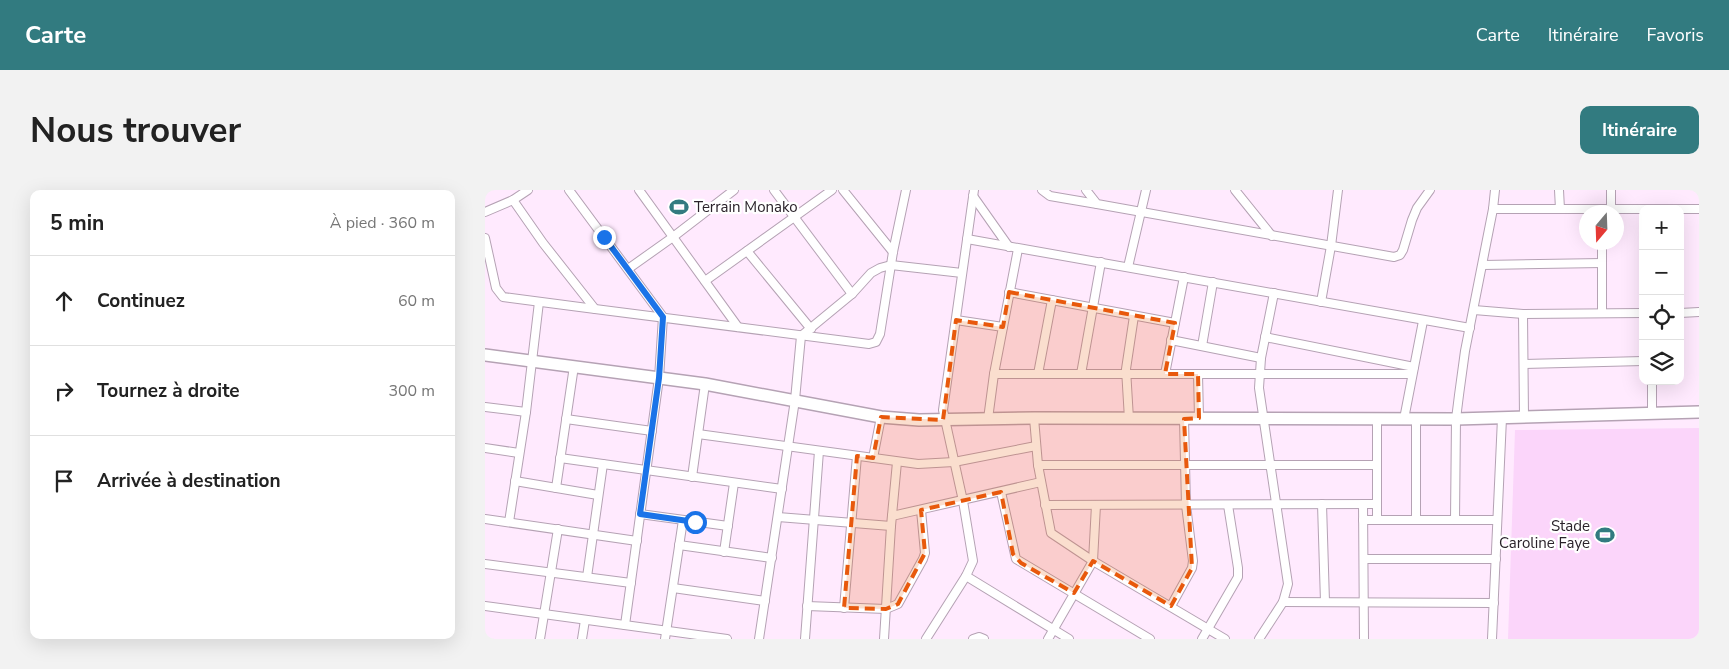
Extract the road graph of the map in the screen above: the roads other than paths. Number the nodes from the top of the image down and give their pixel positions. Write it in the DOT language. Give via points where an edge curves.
graph roads {
  1 [pos="529,190"];
  2 [pos="569,190"];
  3 [pos="639,190"];
  4 [pos="734,190"];
  5 [pos="774,190"];
  6 [pos="832,190"];
  7 [pos="843,190"];
  8 [pos="906,190"];
  9 [pos="1042,190"];
  10 [pos="1086,190"];
  11 [pos="1146,190"];
  12 [pos="1235,190"];
  13 [pos="1338,190"];
  14 [pos="1430,190"];
  15 [pos="1495,190"];
  16 [pos="1559,190"];
  17 [pos="1611,190"];
  18 [pos="974,193"];
  19 [pos="513,200"];
  20 [pos="1097,204"];
  21 [pos="1606,205"];
  22 [pos="1493,209"];
  23 [pos="1639,209"];
  24 [pos="1684,209"];
  25 [pos="1699,209"];
  26 [pos="1560,210"];
  27 [pos="1579,210"];
  28 [pos="1624,210"];
  29 [pos="485,212"];
  30 [pos="1141,212"];
  31 [pos="794,217"];
  32 [pos="1272,236"];
  33 [pos="673,237"];
  34 [pos="485,238"];
  35 [pos="967,239"];
  36 [pos="1331,246"];
  37 [pos="1013,248"];
  38 [pos="1602,250"];
  39 [pos="747,251"];
  40 [pos="893,252"];
  41 [pos="1101,262"];
  42 [pos="1602,262"];
  43 [pos="891,265"];
  44 [pos="1483,265"];
  45 [pos="1128,267"];
  46 [pos="628,269"];
  47 [pos="962,273"];
  48 [pos="1184,277"];
  49 [pos="705,282"];
  50 [pos="1213,282"];
  51 [pos="1009,292"];
  52 [pos="853,294"];
  53 [pos="1274,294"];
  54 [pos="1051,300"];
  55 [pos="539,302"];
  56 [pos="1321,302"];
  57 [pos="1092,308"];
  58 [pos="595,309"];
  59 [pos="1474,310"];
  60 [pos="1603,312"];
  61 [pos="1699,312"];
  62 [pos="1639,313"];
  63 [pos="1684,313"];
  64 [pos="1523,314"];
  65 [pos="1134,316"];
  66 [pos="663,317"];
  67 [pos="956,320"];
  68 [pos="1423,321"];
  69 [pos="1175,323"];
  70 [pos="738,327"];
  71 [pos="1003,327"];
  72 [pos="1470,328"];
  73 [pos="811,329"];
  74 [pos="801,336"];
  75 [pos="1265,338"];
  76 [pos="1171,340"];
  77 [pos="1201,346"];
  78 [pos="485,355"];
  79 [pos="1261,358"];
  80 [pos="532,361"];
  81 [pos="1639,361"];
  82 [pos="1524,364"];
  83 [pos="574,366"];
  84 [pos="1413,370"];
  85 [pos="994,374"];
  86 [pos="1038,374"];
  87 [pos="1081,374"];
  88 [pos="1126,374"];
  89 [pos="1165,374"];
  90 [pos="1198,374"];
  91 [pos="1259,374"];
  92 [pos="659,378"];
  93 [pos="705,384"];
  94 [pos="1652,385"];
  95 [pos="795,400"];
  96 [pos="485,407"];
  97 [pos="525,412"];
  98 [pos="1699,412"];
  99 [pos="1652,413"];
  100 [pos="881,417"];
  101 [pos="1523,417"];
  102 [pos="988,418"];
  103 [pos="1034,418"];
  104 [pos="1129,418"];
  105 [pos="1199,418"];
  106 [pos="1502,418"];
  107 [pos="566,419"];
  108 [pos="1184,419"];
  109 [pos="1262,419"];
  110 [pos="1377,419"];
  111 [pos="1404,419"];
  112 [pos="1456,419"];
  113 [pos="945,420"];
  114 [pos="1416,420"];
  115 [pos="652,431"];
  116 [pos="698,434"];
  117 [pos="1036,446"];
  118 [pos="788,447"];
  119 [pos="485,448"];
  120 [pos="819,451"];
  121 [pos="519,453"];
  122 [pos="857,456"];
  123 [pos="560,458"];
  124 [pos="873,458"];
  125 [pos="897,462"];
  126 [pos="954,462"];
  127 [pos="603,464"];
  128 [pos="1377,464"];
  129 [pos="1038,465"];
  130 [pos="1185,465"];
  131 [pos="1271,465"];
  132 [pos="646,470"];
  133 [pos="692,477"];
  134 [pos="515,481"];
  135 [pos="1041,482"];
  136 [pos="734,483"];
  137 [pos="556,488"];
  138 [pos="782,489"];
  139 [pos="1001,492"];
  140 [pos="599,495"];
  141 [pos="963,501"];
  142 [pos="1045,504"];
  143 [pos="1277,504"];
  144 [pos="1322,504"];
  145 [pos="1363,504"];
  146 [pos="1377,504"];
  147 [pos="1096,505"];
  148 [pos="1186,505"];
  149 [pos="1228,505"];
  150 [pos="921,510"];
  151 [pos="640,514"];
  152 [pos="892,516"];
  153 [pos="778,517"];
  154 [pos="485,519"];
  155 [pos="683,520"];
  156 [pos="814,520"];
  157 [pos="1363,520"];
  158 [pos="1377,520"];
  159 [pos="1416,520"];
  160 [pos="1455,520"];
  161 [pos="1497,520"];
  162 [pos="509,522"];
  163 [pos="851,522"];
  164 [pos="728,526"];
  165 [pos="891,526"];
  166 [pos="558,529"];
  167 [pos="593,534"];
  168 [pos="637,540"];
  169 [pos="679,545"];
  170 [pos="724,552"];
  171 [pos="771,558"];
  172 [pos="1496,558"];
  173 [pos="1363,560"];
  174 [pos="1093,561"];
  175 [pos="485,564"];
  176 [pos="551,572"];
  177 [pos="966,576"];
  178 [pos="587,577"];
  179 [pos="631,583"];
  180 [pos="673,588"];
  181 [pos="1074,593"];
  182 [pos="765,601"];
  183 [pos="1283,602"];
  184 [pos="1325,602"];
  185 [pos="1364,602"];
  186 [pos="1494,603"];
  187 [pos="485,606"];
  188 [pos="807,606"];
  189 [pos="1171,606"];
  190 [pos="844,608"];
  191 [pos="886,609"];
  192 [pos="545,614"];
  193 [pos="585,620"];
  194 [pos="625,625"];
  195 [pos="1053,629"];
  196 [pos="1208,629"];
  197 [pos="666,630"];
  198 [pos="710,638"];
  199 [pos="541,639"];
  200 [pos="582,639"];
  201 [pos="665,639"];
  202 [pos="727,639"];
  203 [pos="759,639"];
  204 [pos="805,639"];
  205 [pos="884,639"];
  206 [pos="926,639"];
  207 [pos="973,639"];
  208 [pos="984,639"];
  209 [pos="1048,639"];
  210 [pos="1069,639"];
  211 [pos="1151,639"];
  212 [pos="1202,639"];
  213 [pos="1225,639"];
  214 [pos="1259,639"];
  215 [pos="1364,639"];
  216 [pos="1492,639"];
  1 -- 19 [label="street"];
  2 -- 46 [label="street"];
  3 -- 33 [label="street"];
  4 -- 33 [label="street"];
  5 -- 31 [label="street"];
  6 -- 31 [label="street"];
  7 -- 40 [label="street"];
  8 -- 40 [label="street"];
  9 -- 20 [label="street" via="1050,196"];
  10 -- 20 [label="street"];
  11 -- 30 [label="street"];
  12 -- 32 [label="street"];
  13 -- 36 [label="street"];
  14 -- 36 [label="street" via="1417,208 1400,255 1394,257"];
  15 -- 22 [label="street"];
  16 -- 26 [label="street"];
  17 -- 21 [label="street"];
  18 -- 35 [label="street"];
  18 -- 37 [label="street"];
  19 -- 29 [label="street"];
  19 -- 58 [label="street"];
  20 -- 30 [label="street"];
  22 -- 26 [label="street"];
  22 -- 44 [label="street"];
  23 -- 28 [label="street"];
  24 -- 25 [label="street"];
  26 -- 27 [label="street"];
  30 -- 32 [label="street"];
  30 -- 45 [label="street"];
  31 -- 39 [label="street"];
  31 -- 52 [label="street"];
  32 -- 36 [label="street"];
  33 -- 46 [label="street"];
  33 -- 49 [label="street"];
  34 -- 55 [label="street" via="499,293 507,298"];
  35 -- 37 [label="street"];
  35 -- 47 [label="street"];
  36 -- 56 [label="street"];
  37 -- 41 [label="street"];
  37 -- 51 [label="street"];
  38 -- 42 [label="street"];
  39 -- 49 [label="street"];
  39 -- 73 [label="street"];
  40 -- 43 [label="street"];
  41 -- 45 [label="street"];
  41 -- 57 [label="street"];
  42 -- 44 [label="street"];
  42 -- 60 [label="street"];
  43 -- 47 [label="street"];
  43 -- 52 [label="street" via="871,273"];
  43 -- 74 [label="street" via="881,334 876,342 869,344"];
  44 -- 59 [label="street"];
  45 -- 48 [label="street"];
  46 -- 66 [label="street"];
  47 -- 67 [label="street"];
  48 -- 50 [label="street"];
  48 -- 69 [label="street"];
  49 -- 70 [label="street"];
  50 -- 53 [label="street"];
  50 -- 77 [label="street"];
  51 -- 54 [label="street"];
  51 -- 71 [label="street"];
  52 -- 73 [label="street"];
  53 -- 56 [label="street"];
  53 -- 75 [label="street"];
  54 -- 57 [label="street"];
  54 -- 86 [label="street"];
  55 -- 58 [label="street"];
  55 -- 80 [label="street"];
  56 -- 68 [label="street"];
  57 -- 65 [label="street"];
  57 -- 87 [label="street"];
  58 -- 66 [label="street"];
  59 -- 64 [label="street"];
  59 -- 72 [label="street"];
  60 -- 62 [label="street"];
  60 -- 64 [label="street"];
  61 -- 63 [label="street"];
  64 -- 82 [label="street"];
  65 -- 69 [label="street"];
  65 -- 88 [label="street"];
  66 -- 70 [label="street"];
  66 -- 92 [label="street"];
  67 -- 71 [label="street"];
  67 -- 113 [label="street" via="943,401"];
  68 -- 72 [label="street"];
  68 -- 84 [label="street"];
  69 -- 76 [label="street"];
  70 -- 74 [label="street"];
  71 -- 85 [label="street"];
  72 -- 112 [label="street"];
  73 -- 74 [label="street"];
  74 -- 95 [label="street"];
  75 -- 79 [label="street"];
  75 -- 84 [label="street"];
  76 -- 77 [label="street"];
  76 -- 89 [label="street"];
  77 -- 79 [label="street"];
  78 -- 80 [label="street"];
  79 -- 91 [label="street"];
  80 -- 83 [label="street"];
  80 -- 97 [label="street"];
  81 -- 82 [label="street"];
  82 -- 101 [label="street"];
  83 -- 92 [label="street"];
  83 -- 107 [label="street"];
  84 -- 91 [label="street"];
  84 -- 111 [label="street"];
  85 -- 86 [label="street"];
  85 -- 102 [label="street"];
  86 -- 87 [label="street"];
  87 -- 88 [label="street"];
  88 -- 89 [label="street"];
  88 -- 104 [label="street"];
  89 -- 90 [label="street"];
  90 -- 91 [label="street"];
  90 -- 105 [label="street"];
  91 -- 109 [label="street"];
  92 -- 93 [label="street"];
  92 -- 115 [label="street"];
  93 -- 95 [label="street"];
  93 -- 116 [label="street"];
  94 -- 99 [label="street"];
  95 -- 100 [label="street"];
  95 -- 118 [label="street"];
  96 -- 97 [label="street"];
  97 -- 121 [label="street"];
  98 -- 99 [label="street"];
  99 -- 101 [label="street"];
  100 -- 113 [label="street"];
  100 -- 124 [label="street"];
  101 -- 106 [label="street"];
  102 -- 103 [label="street"];
  102 -- 113 [label="street"];
  103 -- 104 [label="street"];
  103 -- 117 [label="street"];
  104 -- 108 [label="street"];
  105 -- 108 [label="street"];
  105 -- 109 [label="street"];
  106 -- 112 [label="street"];
  106 -- 161 [label="street"];
  107 -- 115 [label="street"];
  107 -- 123 [label="street"];
  108 -- 130 [label="street"];
  109 -- 110 [label="street"];
  109 -- 131 [label="street"];
  110 -- 111 [label="street"];
  110 -- 128 [label="street"];
  111 -- 114 [label="street"];
  112 -- 114 [label="street"];
  112 -- 160 [label="street"];
  113 -- 126 [label="street"];
  114 -- 159 [label="street"];
  115 -- 132 [label="street"];
  116 -- 118 [label="street"];
  116 -- 133 [label="street"];
  117 -- 126 [label="street"];
  117 -- 129 [label="street"];
  118 -- 120 [label="street"];
  118 -- 138 [label="street"];
  119 -- 121 [label="street"];
  120 -- 122 [label="street"];
  120 -- 156 [label="street"];
  121 -- 134 [label="street"];
  122 -- 124 [label="street"];
  122 -- 163 [label="street"];
  123 -- 127 [label="street"];
  123 -- 137 [label="street"];
  124 -- 125 [label="street"];
  125 -- 126 [label="street"];
  125 -- 152 [label="street"];
  126 -- 141 [label="street"];
  127 -- 132 [label="street"];
  127 -- 140 [label="street"];
  128 -- 131 [label="street"];
  128 -- 146 [label="street"];
  129 -- 130 [label="street"];
  129 -- 135 [label="street"];
  130 -- 131 [label="street"];
  130 -- 148 [label="street"];
  131 -- 143 [label="street"];
  132 -- 133 [label="street"];
  132 -- 151 [label="street"];
  133 -- 136 [label="street"];
  134 -- 137 [label="street"];
  134 -- 162 [label="street"];
  135 -- 139 [label="street"];
  135 -- 142 [label="street"];
  136 -- 138 [label="street"];
  136 -- 164 [label="street"];
  137 -- 140 [label="street"];
  138 -- 153 [label="street"];
  139 -- 141 [label="street"];
  139 -- 181 [label="street" via="1015,559"];
  140 -- 167 [label="street"];
  141 -- 150 [label="street"];
  141 -- 177 [label="street" via="973,561"];
  142 -- 147 [label="street"];
  142 -- 174 [label="street" via="1051,533"];
  143 -- 144 [label="street"];
  143 -- 149 [label="street"];
  143 -- 183 [label="street" via="1288,584"];
  144 -- 145 [label="street"];
  144 -- 184 [label="street"];
  145 -- 146 [label="street"];
  145 -- 157 [label="street"];
  146 -- 158 [label="street"];
  147 -- 148 [label="street"];
  147 -- 174 [label="street"];
  148 -- 149 [label="street"];
  148 -- 189 [label="street" via="1192,568"];
  149 -- 196 [label="street" via="1238,577"];
  150 -- 152 [label="street"];
  150 -- 191 [label="street" via="923,559 898,604"];
  151 -- 155 [label="street"];
  151 -- 168 [label="street"];
  152 -- 165 [label="street"];
  153 -- 156 [label="street"];
  153 -- 171 [label="street"];
  154 -- 162 [label="street"];
  155 -- 164 [label="street"];
  155 -- 169 [label="street"];
  156 -- 163 [label="street"];
  156 -- 188 [label="street"];
  157 -- 158 [label="street"];
  157 -- 173 [label="street"];
  158 -- 159 [label="street"];
  159 -- 160 [label="street"];
  160 -- 161 [label="street"];
  161 -- 172 [label="street"];
  162 -- 166 [label="street"];
  163 -- 165 [label="street"];
  163 -- 190 [label="street"];
  164 -- 170 [label="street"];
  165 -- 191 [label="street"];
  166 -- 167 [label="street"];
  166 -- 176 [label="street"];
  167 -- 168 [label="street"];
  167 -- 178 [label="street"];
  168 -- 179 [label="street"];
  169 -- 170 [label="street"];
  169 -- 180 [label="street"];
  170 -- 171 [label="street"];
  171 -- 182 [label="street"];
  172 -- 173 [label="street"];
  172 -- 186 [label="street"];
  173 -- 185 [label="street"];
  174 -- 181 [label="street"];
  174 -- 189 [label="street"];
  175 -- 176 [label="street"];
  176 -- 178 [label="street"];
  176 -- 192 [label="street"];
  177 -- 195 [label="street"];
  177 -- 206 [label="street"];
  178 -- 179 [label="street"];
  179 -- 194 [label="street"];
  180 -- 182 [label="street"];
  180 -- 197 [label="street"];
  181 -- 195 [label="street"];
  181 -- 211 [label="street"];
  182 -- 203 [label="street"];
  183 -- 184 [label="street"];
  183 -- 214 [label="street"];
  184 -- 185 [label="street"];
  185 -- 186 [label="street"];
  185 -- 215 [label="street"];
  186 -- 216 [label="street"];
  187 -- 192 [label="street"];
  188 -- 190 [label="street"];
  188 -- 204 [label="street"];
  189 -- 196 [label="street"];
  190 -- 191 [label="street"];
  191 -- 205 [label="street"];
  192 -- 193 [label="street"];
  192 -- 199 [label="street"];
  193 -- 194 [label="street"];
  193 -- 200 [label="street"];
  194 -- 197 [label="street"];
  195 -- 209 [label="street"];
  195 -- 210 [label="street"];
  196 -- 212 [label="street"];
  196 -- 213 [label="street"];
  197 -- 198 [label="street"];
  197 -- 201 [label="street"];
  198 -- 202 [label="street"];
  207 -- 208 [label="street"];
}
